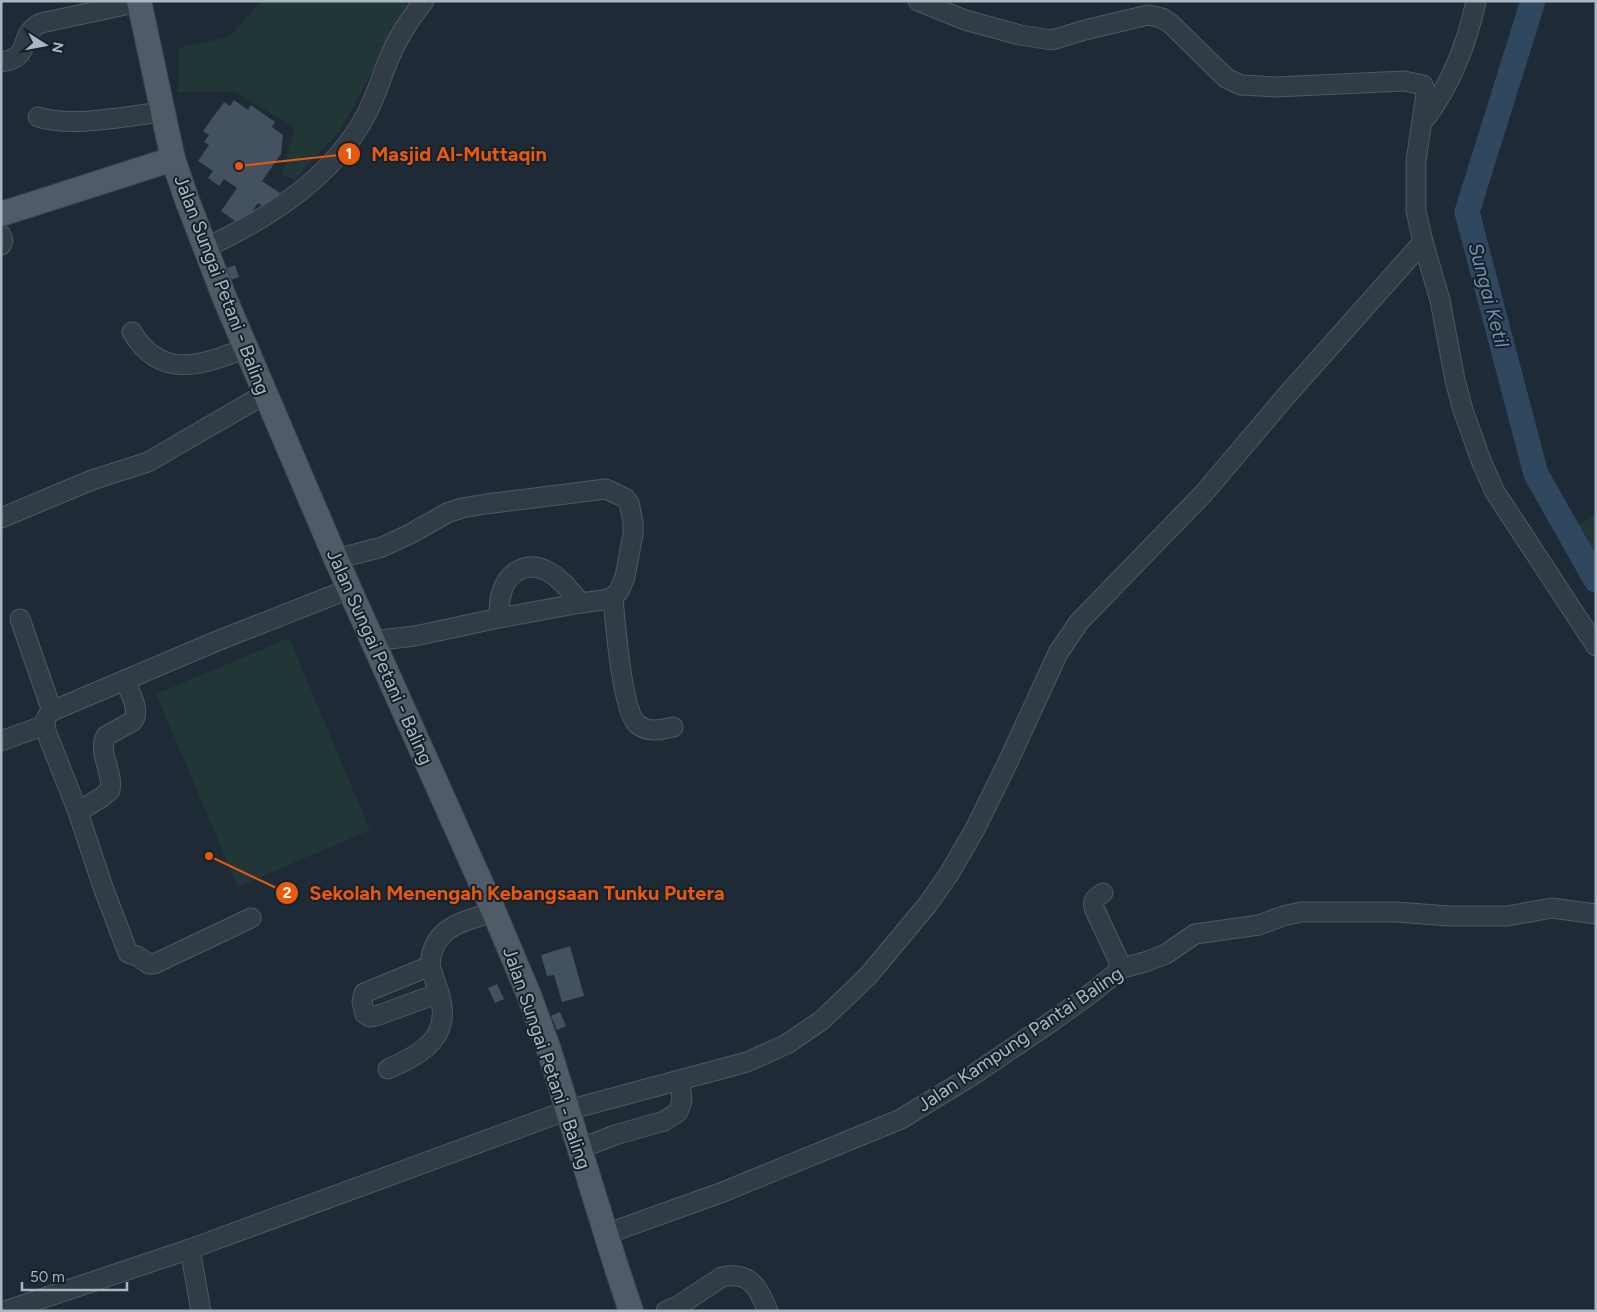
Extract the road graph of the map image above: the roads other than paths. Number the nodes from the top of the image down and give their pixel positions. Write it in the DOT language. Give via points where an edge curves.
graph roads {
  1 [pos="139,1"];
  2 [pos="424,1"];
  3 [pos="918,1"];
  4 [pos="1476,1"];
  5 [pos="1,62"];
  6 [pos="163,112"];
  7 [pos="38,117"];
  8 [pos="1423,122"];
  9 [pos="173,159"];
  10 [pos="1,214"];
  11 [pos="1,235"];
  12 [pos="1423,242"];
  13 [pos="1,245"];
  14 [pos="205,248"];
  15 [pos="132,332"];
  16 [pos="246,348"];
  17 [pos="265,394"];
  18 [pos="1,518"];
  19 [pos="336,559"];
  20 [pos="349,589"];
  21 [pos="612,597"];
  22 [pos="581,603"];
  23 [pos="499,618"];
  24 [pos="20,619"];
  25 [pos="372,640"];
  26 [pos="1596,646"];
  27 [pos="124,680"];
  28 [pos="48,718"];
  29 [pos="673,727"];
  30 [pos="1,741"];
  31 [pos="78,812"];
  32 [pos="1104,893"];
  33 [pos="494,912"];
  34 [pos="1596,914"];
  35 [pos="250,918"];
  36 [pos="430,966"];
  37 [pos="1122,968"];
  38 [pos="439,993"];
  39 [pos="388,1069"];
  40 [pos="680,1081"];
  41 [pos="568,1110"];
  42 [pos="579,1149"];
  43 [pos="606,1234"];
  44 [pos="190,1249"];
  45 [pos="12,1309"];
  46 [pos="200,1311"];
  47 [pos="632,1311"];
  48 [pos="666,1311"];
  49 [pos="768,1311"];
  1 -- 5 [label="street" via="41,23 30,30 19,56 12,61"];
  1 -- 6 [label="main road, Jalan Sungai Petani - Baling"];
  2 -- 14 [label="street" via="400,36 366,116 338,157 268,215"];
  3 -- 8 [label="street" via="965,20 1052,40 1129,18 1148,15 1162,18 1226,78 1241,85 1421,83 1426,90"];
  4 -- 8 [label="street" via="1452,75"];
  6 -- 7 [label="street" via="69,123"];
  6 -- 9 [label="main road, Jalan Sungai Petani - Baling"];
  8 -- 12 [label="street" via="1415,184 1416,211"];
  9 -- 10 [label="main road"];
  9 -- 14 [label="main road, Jalan Sungai Petani - Baling"];
  11 -- 13 [label="street"];
  12 -- 26 [label="street" via="1439,294 1463,410 1482,463 1495,492"];
  12 -- 40 [label="street" via="1204,493 1090,608 1068,635 975,829 949,874 868,976 822,1020 787,1044 747,1062"];
  14 -- 16 [label="main road, Jalan Sungai Petani - Baling"];
  15 -- 16 [label="street" via="150,356 177,364 200,364"];
  16 -- 17 [label="main road, Jalan Sungai Petani - Baling"];
  17 -- 18 [label="street" via="148,462 92,480"];
  17 -- 19 [label="main road, Jalan Sungai Petani - Baling"];
  19 -- 20 [label="main road, Jalan Sungai Petani - Baling"];
  19 -- 21 [label="street" via="382,547 462,508 606,489 625,498 633,522 625,577 619,591"];
  20 -- 25 [label="main road, Jalan Sungai Petani - Baling"];
  20 -- 27 [label="street"];
  21 -- 22 [label="street"];
  21 -- 29 [label="street" via="617,650 630,713 644,729 660,731"];
  22 -- 23 [label="street"];
  22 -- 23 [label="street" via="548,572 530,566 513,573 502,588"];
  23 -- 25 [label="street" via="415,636"];
  24 -- 28 [label="street"];
  25 -- 33 [label="main road, Jalan Sungai Petani - Baling"];
  27 -- 28 [label="street"];
  27 -- 31 [label="street" via="136,707 136,718 106,736 103,747 111,778 110,790"];
  28 -- 30 [label="street"];
  28 -- 31 [label="street"];
  31 -- 35 [label="street" via="128,954 154,964"];
  32 -- 37 [label="street" via="1093,902 1094,908"];
  33 -- 36 [label="street" via="463,922 440,936 432,949"];
  33 -- 41 [label="main road, Jalan Sungai Petani - Baling" via="529,995"];
  34 -- 37 [label="street, Jalan Kampung Pantai Baling" via="1552,908 1506,916 1302,912 1259,925 1195,934 1166,954"];
  36 -- 38 [label="street"];
  36 -- 38 [label="street" via="364,993 362,1008 370,1017 376,1016"];
  37 -- 43 [label="street, Jalan Kampung Pantai Baling" via="1051,1022 901,1119 723,1192"];
  38 -- 39 [label="street" via="441,1021 434,1041 423,1051"];
  40 -- 41 [label="street"];
  40 -- 42 [label="street" via="682,1101 678,1112 664,1120"];
  41 -- 42 [label="main road, Jalan Sungai Petani - Baling"];
  41 -- 44 [label="street"];
  42 -- 43 [label="main road, Jalan Sungai Petani - Baling"];
  43 -- 47 [label="main road, Jalan Sungai Petani - Baling"];
  44 -- 45 [label="street"];
  44 -- 46 [label="street"];
  48 -- 49 [label="street" via="727,1276 753,1282"];
}
